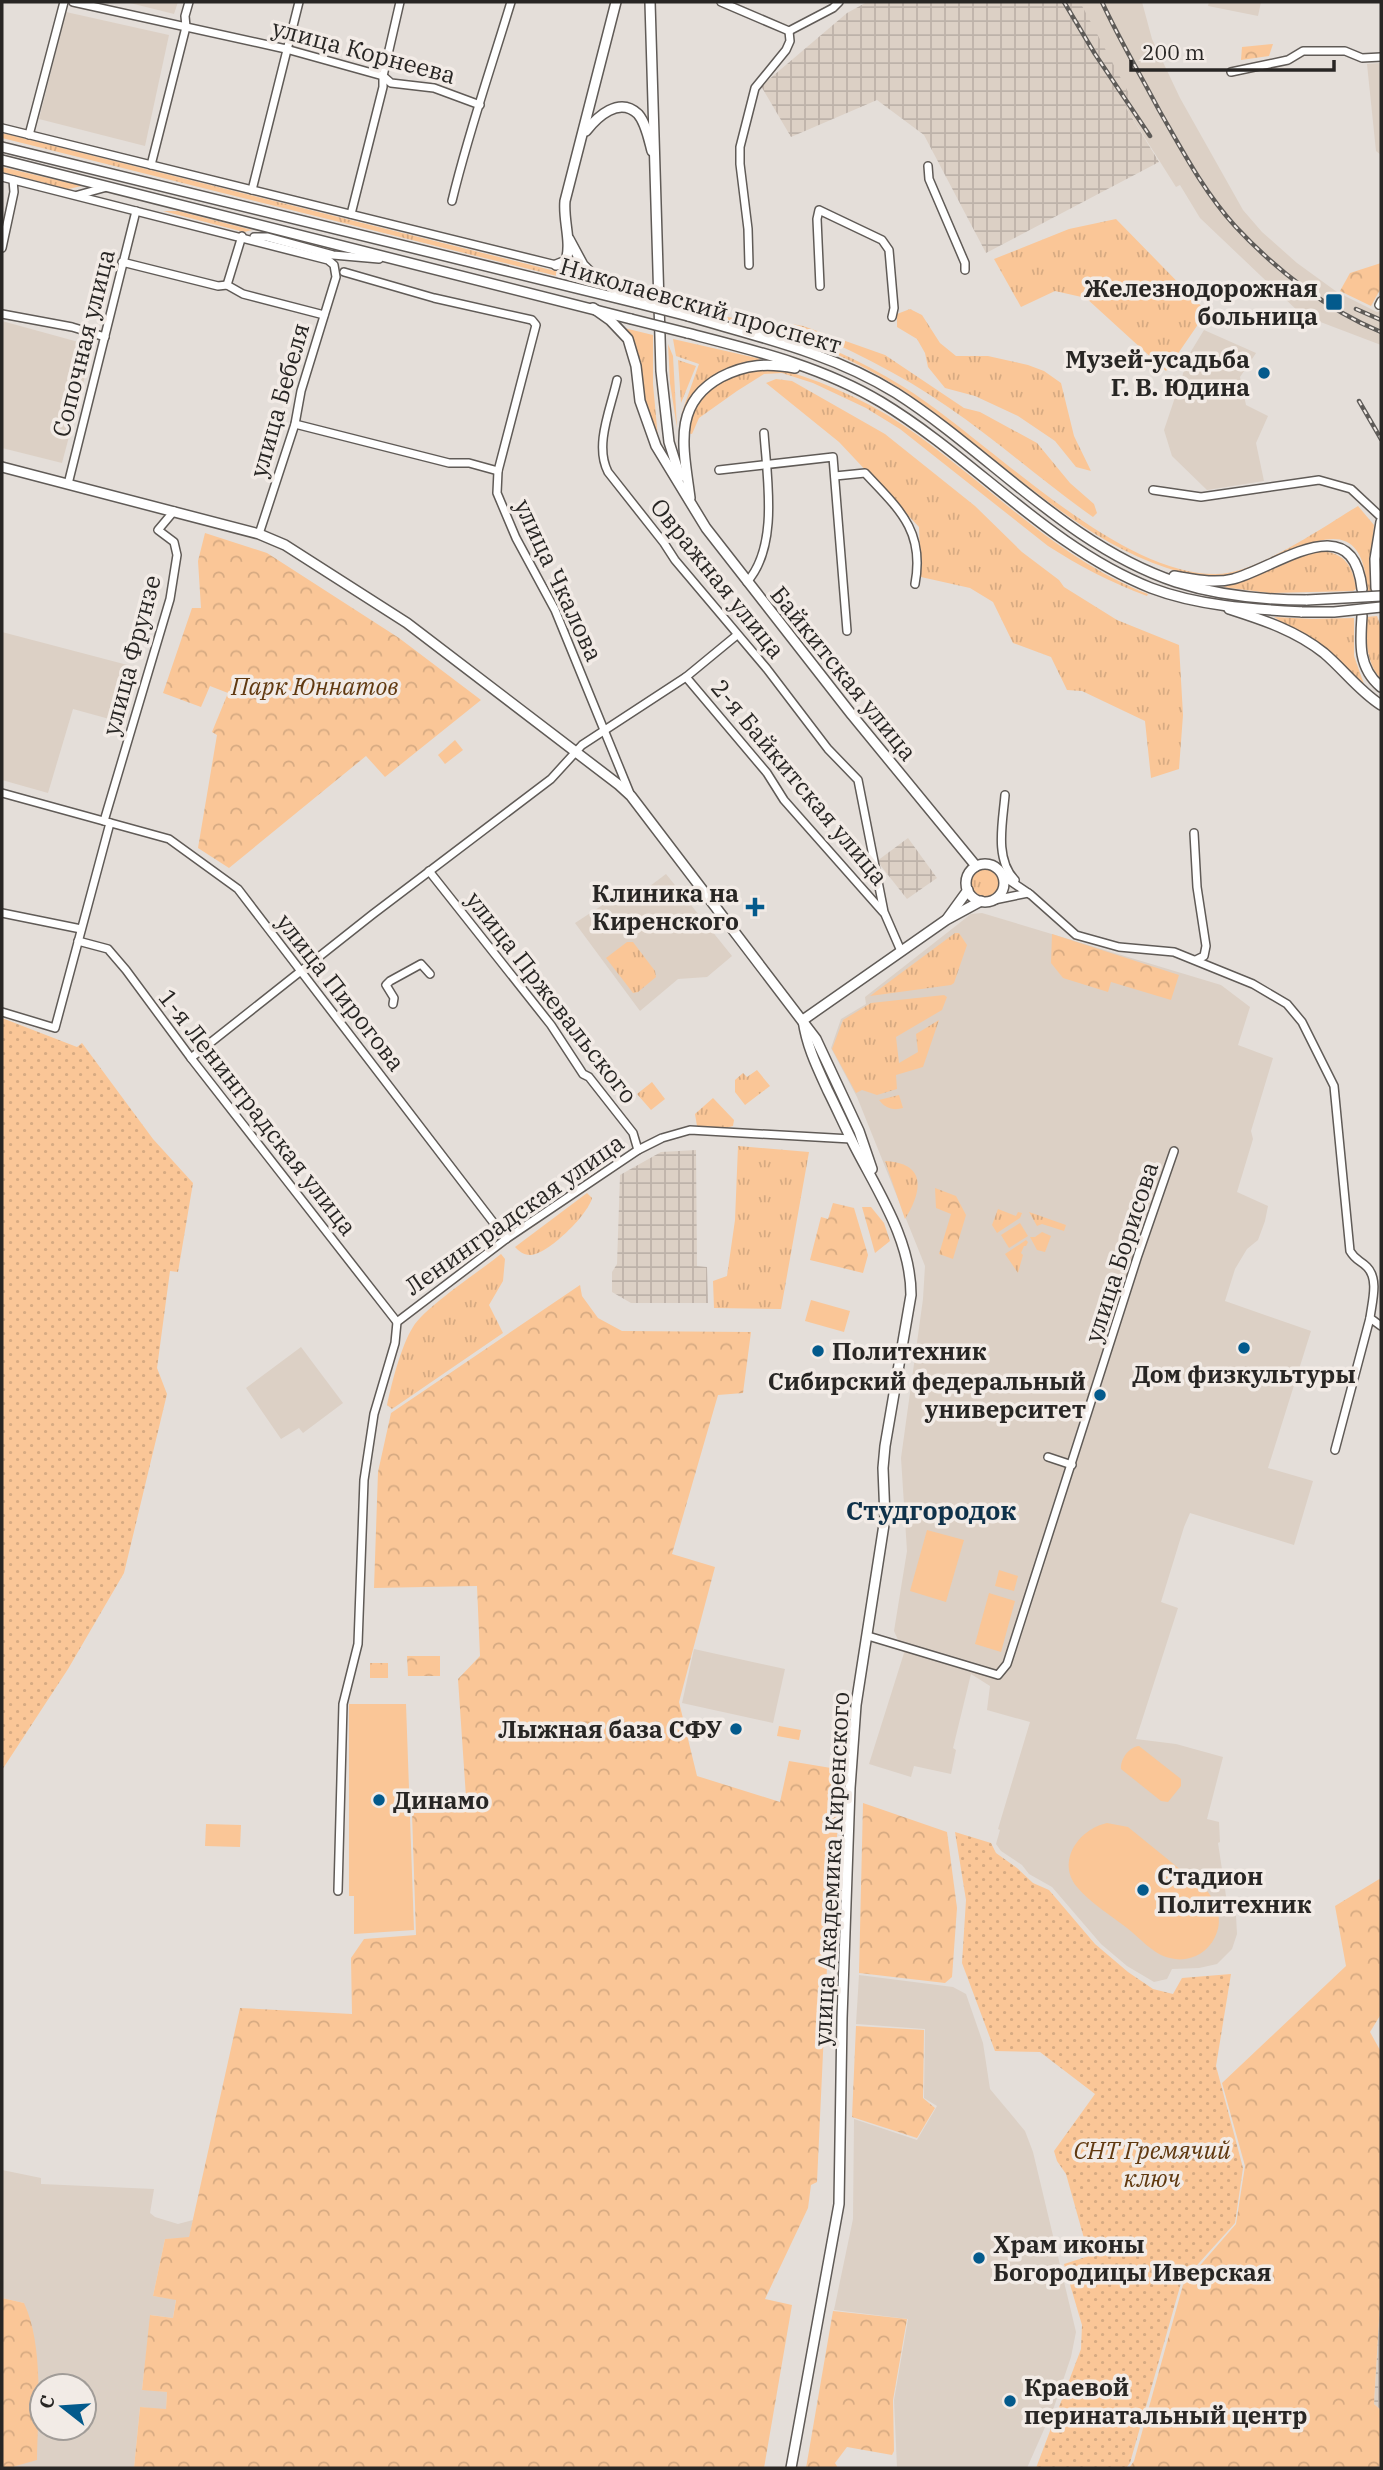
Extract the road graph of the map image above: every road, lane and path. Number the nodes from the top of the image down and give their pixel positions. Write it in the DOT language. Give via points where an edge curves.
graph roads {
  1 [pos="64,2"];
  2 [pos="73,2"];
  3 [pos="189,2"];
  4 [pos="299,2"];
  5 [pos="400,2"];
  6 [pos="511,2"];
  7 [pos="616,2"];
  8 [pos="650,2"];
  9 [pos="721,2"];
  10 [pos="839,2"];
  11 [pos="186,27"];
  12 [pos="789,31"];
  13 [pos="286,49"];
  14 [pos="1381,57"];
  15 [pos="1231,72"];
  16 [pos="383,76"];
  17 [pos="480,105"];
  18 [pos="2,128"];
  19 [pos="29,135"];
  20 [pos="582,136"];
  21 [pos="2,147"];
  22 [pos="2,160"];
  23 [pos="151,165"];
  24 [pos="656,166"];
  25 [pos="929,166"];
  26 [pos="2,177"];
  27 [pos="13,180"];
  28 [pos="109,186"];
  29 [pos="252,190"];
  30 [pos="77,195"];
  31 [pos="452,201"];
  32 [pos="136,211"];
  33 [pos="351,214"];
  34 [pos="567,235"];
  35 [pos="242,236"];
  36 [pos="2,248"];
  37 [pos="401,260"];
  38 [pos="122,262"];
  39 [pos="556,265"];
  40 [pos="749,265"];
  41 [pos="964,270"];
  42 [pos="344,272"];
  43 [pos="595,277"];
  44 [pos="227,285"];
  45 [pos="820,286"];
  46 [pos="637,303"];
  47 [pos="593,308"];
  48 [pos="2,314"];
  49 [pos="324,315"];
  50 [pos="892,317"];
  51 [pos="105,337"];
  52 [pos="812,371"];
  53 [pos="617,380"];
  54 [pos="295,424"];
  55 [pos="764,433"];
  56 [pos="766,465"];
  57 [pos="2,467"];
  58 [pos="719,470"];
  59 [pos="498,471"];
  60 [pos="835,476"];
  61 [pos="68,484"];
  62 [pos="1153,491"];
  63 [pos="690,500"];
  64 [pos="174,511"];
  65 [pos="1381,517"];
  66 [pos="1381,522"];
  67 [pos="259,534"];
  68 [pos="1152,572"];
  69 [pos="747,582"];
  70 [pos="915,584"];
  71 [pos="1362,589"];
  72 [pos="1379,592"];
  73 [pos="1207,603"];
  74 [pos="1381,607"];
  75 [pos="1362,616"];
  76 [pos="847,631"];
  77 [pos="737,635"];
  78 [pos="686,677"];
  79 [pos="1381,687"];
  80 [pos="1381,705"];
  81 [pos="604,731"];
  82 [pos="575,752"];
  83 [pos="2,793"];
  84 [pos="1005,795"];
  85 [pos="631,796"];
  86 [pos="107,822"];
  87 [pos="1194,833"];
  88 [pos="976,866"];
  89 [pos="429,871"];
  90 [pos="1003,876"];
  91 [pos="968,890"];
  92 [pos="1028,893"];
  93 [pos="994,900"];
  94 [pos="981,901"];
  95 [pos="884,912"];
  96 [pos="2,913"];
  97 [pos="946,920"];
  98 [pos="81,929"];
  99 [pos="78,941"];
  100 [pos="901,951"];
  101 [pos="1196,960"];
  102 [pos="300,971"];
  103 [pos="430,974"];
  104 [pos="393,1004"];
  105 [pos="2,1012"];
  106 [pos="803,1020"];
  107 [pos="191,1058"];
  108 [pos="851,1139"];
  109 [pos="638,1150"];
  110 [pos="1174,1151"];
  111 [pos="881,1194"];
  112 [pos="506,1239"];
  113 [pos="1370,1318"];
  114 [pos="397,1322"];
  115 [pos="1381,1326"];
  116 [pos="1335,1450"];
  117 [pos="1048,1457"];
  118 [pos="1072,1465"];
  119 [pos="867,1636"];
  120 [pos="338,1891"];
  121 [pos="790,2468"];
  1 -- 19 [label="street"];
  2 -- 11 [label="street, улица Корнеева"];
  3 -- 11 [label="street"];
  4 -- 13 [label="street"];
  5 -- 16 [label="street"];
  6 -- 17 [label="street"];
  7 -- 20 [label="main road"];
  8 -- 24 [label="main road"];
  9 -- 12 [label="street"];
  10 -- 12 [label="street"];
  11 -- 13 [label="street, улица Корнеева"];
  11 -- 23 [label="street"];
  12 -- 40 [label="street" via="786,50 755,88 740,147"];
  13 -- 16 [label="street, улица Корнеева"];
  13 -- 29 [label="street"];
  14 -- 15 [label="street" via="1303,51 1288,60"];
  16 -- 17 [label="street, улица Корнеева" via="391,83 434,88"];
  16 -- 33 [label="street"];
  17 -- 31 [label="street"];
  18 -- 19 [label="street"];
  19 -- 23 [label="street"];
  20 -- 24 [label="main road" via="598,116 627,108 643,123"];
  20 -- 34 [label="main road" via="565,201"];
  21 -- 46 [label="main road, Николаевский проспект"];
  22 -- 28 [label="main road, Николаевский проспект"];
  23 -- 29 [label="street"];
  24 -- 63 [label="main road" via="665,416 677,470"];
  25 -- 41 [label="street" via="929,179"];
  26 -- 27 [label="street"];
  27 -- 30 [label="street"];
  27 -- 36 [label="street"];
  28 -- 30 [label="street"];
  28 -- 37 [label="main road, Николаевский проспект"];
  29 -- 33 [label="street"];
  30 -- 32 [label="street"];
  32 -- 35 [label="street"];
  32 -- 38 [label="street, Сопочная улица"];
  33 -- 39 [label="street"];
  34 -- 39 [label="main road" via="566,261"];
  34 -- 43 [label="main road"];
  35 -- 37 [label="street" via="267,237 333,255"];
  35 -- 44 [label="street"];
  35 -- 49 [label="street, улица Бебеля" via="328,260 337,269"];
  37 -- 47 [label="main road, Николаевский проспект"];
  38 -- 44 [label="street"];
  38 -- 51 [label="street, Сопочная улица"];
  39 -- 43 [label="street"];
  42 -- 59 [label="street, улица Чкалова" via="532,320 537,329"];
  43 -- 46 [label="main road"];
  44 -- 49 [label="street" via="243,294"];
  45 -- 50 [label="street" via="819,210 883,240 889,250"];
  46 -- 68 [label="main road, Николаевский проспект, bridge" via="835,361 936,422 1086,536"];
  47 -- 52 [label="main road, Николаевский проспект, bridge" via="764,352"];
  47 -- 63 [label="main road" via="628,340 640,401 656,446"];
  48 -- 51 [label="street"];
  49 -- 54 [label="street, улица Бебеля"];
  51 -- 61 [label="street, Сопочная улица"];
  52 -- 63 [label="main road" via="761,364 740,368 701,389 688,411 684,431"];
  52 -- 73 [label="main road, Николаевский проспект" via="862,392 929,434 1103,565 1151,588"];
  53 -- 77 [label="street, Овражная улица" via="603,461"];
  54 -- 59 [label="street"];
  54 -- 67 [label="street, улица Бебеля"];
  55 -- 56 [label="street"];
  56 -- 58 [label="street"];
  56 -- 60 [label="street" via="834,457"];
  56 -- 69 [label="street" via="769,510 765,539"];
  57 -- 61 [label="main road, улица Академика Киренского"];
  59 -- 81 [label="street, улица Чкалова" via="497,493 555,610"];
  60 -- 70 [label="street" via="865,473 902,512 913,531 918,566"];
  60 -- 76 [label="street"];
  61 -- 64 [label="main road, улица Академика Киренского"];
  62 -- 65 [label="street" via="1201,497 1319,480 1351,489"];
  63 -- 69 [label="main road, Байкитская улица"];
  64 -- 67 [label="main road, улица Академика Киренского"];
  64 -- 86 [label="street, улица Фрунзе" via="158,530 174,542 177,555 170,599"];
  66 -- 72 [label="main road" via="1376,559"];
  67 -- 82 [label="main road, улица Академика Киренского" via="285,545 407,623"];
  68 -- 71 [label="main road" via="1219,582 1325,544 1350,556 1361,575"];
  68 -- 72 [label="main road, Николаевский проспект, bridge" via="1231,594 1307,600"];
  69 -- 88 [label="main road, Байкитская улица"];
  73 -- 74 [label="main road, Николаевский проспект, bridge" via="1302,612"];
  73 -- 80 [label="main road" via="1288,629"];
  75 -- 79 [label="main road" via="1363,662"];
  77 -- 78 [label="street"];
  77 -- 95 [label="street, Овражная улица" via="858,780"];
  78 -- 81 [label="street"];
  78 -- 95 [label="street, 2-я Байкитская улица" via="767,773 784,800"];
  81 -- 82 [label="street"];
  81 -- 85 [label="street, улица Чкалова"];
  82 -- 85 [label="main road, улица Академика Киренского"];
  82 -- 89 [label="street" via="551,779"];
  83 -- 86 [label="street, улица Пирогова"];
  84 -- 92 [label="street" via="1004,862"];
  85 -- 106 [label="main road, улица Академика Киренского"];
  86 -- 98 [label="street, улица Фрунзе"];
  86 -- 102 [label="street, улица Пирогова" via="169,839 238,889"];
  87 -- 101 [label="street" via="1206,946 1204,956"];
  88 -- 90 [label="main road" via="993,865"];
  88 -- 91 [label="main road" via="967,878"];
  89 -- 102 [label="street"];
  89 -- 109 [label="street, улица Пржевальского" via="633,1133"];
  90 -- 92 [label="street"];
  90 -- 93 [label="main road" via="1004,887"];
  91 -- 94 [label="main road"];
  91 -- 97 [label="main road"];
  92 -- 93 [label="street"];
  92 -- 101 [label="street" via="1076,935"];
  93 -- 94 [label="main road"];
  94 -- 97 [label="main road"];
  95 -- 100 [label="street"];
  96 -- 98 [label="street"];
  97 -- 100 [label="main road"];
  98 -- 99 [label="street, улица Фрунзе"];
  99 -- 105 [label="street, улица Фрунзе" via="55,1028"];
  99 -- 107 [label="street, 1-я Ленинградская улица" via="108,950"];
  100 -- 106 [label="main road"];
  101 -- 113 [label="street" via="1287,1004 1330,1073 1335,1086 1350,1251 1374,1277"];
  102 -- 107 [label="street"];
  102 -- 112 [label="street, улица Пирогова"];
  103 -- 104 [label="street" via="421,964 390,981 386,985"];
  106 -- 108 [label="main road, улица Академика Киренского" via="806,1044"];
  106 -- 111 [label="main road, улица Академика Киренского" via="859,1131"];
  107 -- 114 [label="street, 1-я Ленинградская улица"];
  108 -- 109 [label="street, Ленинградская улица" via="690,1130"];
  108 -- 111 [label="main road, улица Академика Киренского"];
  109 -- 112 [label="street, Ленинградская улица"];
  110 -- 118 [label="street, улица Борисова"];
  111 -- 119 [label="main road, улица Академика Киренского" via="908,1262 911,1295 885,1446 885,1518"];
  112 -- 114 [label="street, Ленинградская улица"];
  113 -- 115 [label="street"];
  113 -- 116 [label="street"];
  114 -- 120 [label="street, Ленинградская улица" via="374,1414 364,1480 358,1644 343,1704"];
  117 -- 118 [label="street"];
  118 -- 119 [label="street" via="1007,1664 998,1675"];
  119 -- 121 [label="main road, улица Академика Киренского" via="850,1788 839,2204"];
}
